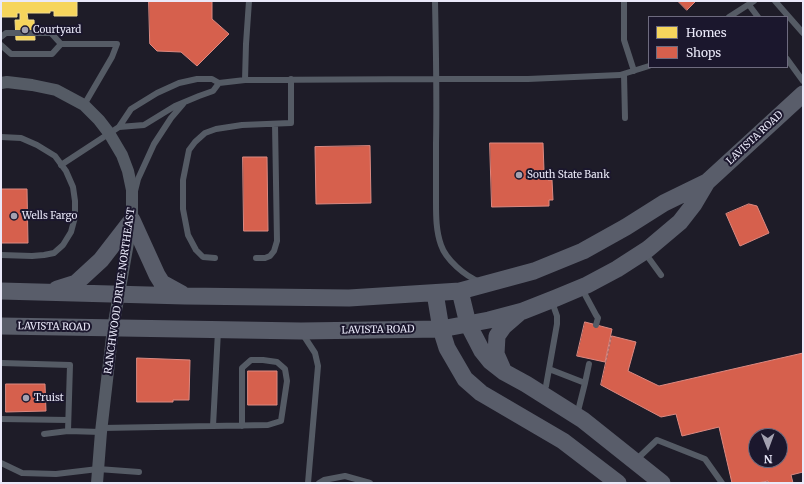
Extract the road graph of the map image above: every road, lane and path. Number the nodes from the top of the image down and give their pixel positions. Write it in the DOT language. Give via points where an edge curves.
graph roads {
  1 [pos="248,1"];
  2 [pos="435,1"];
  3 [pos="624,1"];
  4 [pos="776,1"];
  5 [pos="752,3"];
  6 [pos="731,16"];
  7 [pos="758,16"];
  8 [pos="803,33"];
  9 [pos="1,37"];
  10 [pos="61,44"];
  11 [pos="1,45"];
  12 [pos="788,60"];
  13 [pos="648,66"];
  14 [pos="634,71"];
  15 [pos="624,74"];
  16 [pos="437,78"];
  17 [pos="291,79"];
  18 [pos="246,80"];
  19 [pos="803,81"];
  20 [pos="1,83"];
  21 [pos="219,83"];
  22 [pos="803,94"];
  23 [pos="184,102"];
  24 [pos="84,105"];
  25 [pos="625,118"];
  26 [pos="275,124"];
  27 [pos="114,130"];
  28 [pos="1,137"];
  29 [pos="61,165"];
  30 [pos="707,182"];
  31 [pos="132,200"];
  32 [pos="132,220"];
  33 [pos="644,252"];
  34 [pos="1,255"];
  35 [pos="215,258"];
  36 [pos="256,258"];
  37 [pos="661,276"];
  38 [pos="487,284"];
  39 [pos="581,287"];
  40 [pos="1,291"];
  41 [pos="48,292"];
  42 [pos="460,292"];
  43 [pos="435,293"];
  44 [pos="118,294"];
  45 [pos="186,296"];
  46 [pos="551,300"];
  47 [pos="523,311"];
  48 [pos="468,324"];
  49 [pos="596,325"];
  50 [pos="1,326"];
  51 [pos="113,328"];
  52 [pos="441,329"];
  53 [pos="218,330"];
  54 [pos="300,331"];
  55 [pos="1,362"];
  56 [pos="589,364"];
  57 [pos="550,369"];
  58 [pos="504,372"];
  59 [pos="585,383"];
  60 [pos="542,394"];
  61 [pos="577,416"];
  62 [pos="1,419"];
  63 [pos="68,420"];
  64 [pos="213,426"];
  65 [pos="242,426"];
  66 [pos="101,430"];
  67 [pos="68,431"];
  68 [pos="44,434"];
  69 [pos="635,461"];
  70 [pos="1,463"];
  71 [pos="98,469"];
  72 [pos="139,472"];
  73 [pos="97,483"];
  74 [pos="308,483"];
  75 [pos="319,483"];
  76 [pos="370,483"];
  77 [pos="618,483"];
  78 [pos="662,483"];
  79 [pos="722,483"];
  1 -- 18 [label="lane"];
  2 -- 16 [label="lane"];
  3 -- 14 [label="lane" via="624,40"];
  4 -- 8 [label="lane"];
  5 -- 6 [label="lane"];
  5 -- 7 [label="lane"];
  9 -- 10 [label="lane" via="6,33 51,34"];
  10 -- 11 [label="lane" via="52,54 11,54"];
  10 -- 24 [label="lane" via="117,44"];
  12 -- 19 [label="lane"];
  13 -- 14 [label="lane"];
  14 -- 15 [label="lane"];
  15 -- 16 [label="lane" via="528,79"];
  15 -- 25 [label="lane"];
  16 -- 17 [label="lane"];
  16 -- 38 [label="lane" via="437,231 446,254 458,267 470,278"];
  17 -- 18 [label="lane"];
  17 -- 26 [label="lane" via="291,123"];
  18 -- 21 [label="lane"];
  20 -- 24 [label="street, RANCHWOOD DRIVE NORTHEAST" via="56,90"];
  21 -- 23 [label="lane" via="213,91"];
  21 -- 27 [label="lane" via="212,79 179,83 131,108"];
  22 -- 30 [label="main road, LAVISTA ROAD"];
  23 -- 27 [label="lane" via="144,124"];
  23 -- 31 [label="lane" via="154,144 138,179"];
  24 -- 27 [label="street, RANCHWOOD DRIVE NORTHEAST"];
  26 -- 35 [label="lane" via="216,129 205,133 189,150 183,180 183,209 188,235 203,257"];
  26 -- 36 [label="lane" via="277,241 270,256"];
  27 -- 29 [label="lane"];
  27 -- 31 [label="street, RANCHWOOD DRIVE NORTHEAST" via="128,171"];
  28 -- 29 [label="lane" via="21,138 37,144 55,156"];
  29 -- 34 [label="lane" via="73,187 75,201 75,217 71,232 63,245 54,253 44,255"];
  30 -- 33 [label="main road, LAVISTA ROAD" via="680,222"];
  30 -- 38 [label="main road, LAVISTA ROAD" via="664,203 583,251 534,271"];
  31 -- 32 [label="street, RANCHWOOD DRIVE NORTHEAST"];
  32 -- 41 [label="main road" via="101,260 76,283"];
  32 -- 44 [label="street, RANCHWOOD DRIVE NORTHEAST"];
  32 -- 45 [label="main road" via="162,283"];
  33 -- 37 [label="lane"];
  33 -- 39 [label="main road, LAVISTA ROAD"];
  38 -- 42 [label="main road, LAVISTA ROAD"];
  39 -- 46 [label="main road, LAVISTA ROAD"];
  39 -- 49 [label="lane" via="598,318"];
  40 -- 41 [label="main road, LAVISTA ROAD"];
  41 -- 44 [label="main road, LAVISTA ROAD"];
  42 -- 43 [label="main road, LAVISTA ROAD"];
  42 -- 48 [label="main road"];
  43 -- 45 [label="main road, LAVISTA ROAD" via="349,298"];
  43 -- 52 [label="main road"];
  44 -- 45 [label="main road, LAVISTA ROAD"];
  44 -- 51 [label="street, RANCHWOOD DRIVE NORTHEAST"];
  46 -- 47 [label="main road, LAVISTA ROAD"];
  46 -- 57 [label="lane" via="557,324"];
  47 -- 48 [label="main road, LAVISTA ROAD"];
  47 -- 58 [label="main road" via="504,326 497,336 496,354"];
  48 -- 52 [label="main road, LAVISTA ROAD"];
  48 -- 58 [label="main road" via="482,351"];
  50 -- 51 [label="main road, LAVISTA ROAD"];
  51 -- 53 [label="main road, LAVISTA ROAD"];
  51 -- 66 [label="street, RANCHWOOD DRIVE NORTHEAST"];
  52 -- 54 [label="main road, LAVISTA ROAD"];
  52 -- 77 [label="main road" via="447,348 465,379 481,393 563,441"];
  53 -- 54 [label="main road, LAVISTA ROAD"];
  53 -- 64 [label="lane"];
  54 -- 74 [label="lane" via="315,353 318,366"];
  55 -- 63 [label="lane" via="70,365"];
  56 -- 59 [label="lane"];
  57 -- 59 [label="lane"];
  57 -- 60 [label="lane"];
  58 -- 60 [label="main road"];
  59 -- 61 [label="lane"];
  60 -- 61 [label="main road"];
  61 -- 69 [label="main road"];
  62 -- 63 [label="lane"];
  63 -- 67 [label="lane"];
  64 -- 65 [label="lane"];
  64 -- 66 [label="lane"];
  65 -- 65 [label="lane" via="268,425 282,421 287,381 285,369 276,362 251,360 242,368"];
  66 -- 67 [label="lane"];
  66 -- 71 [label="street, RANCHWOOD DRIVE NORTHEAST"];
  67 -- 68 [label="lane"];
  69 -- 78 [label="main road"];
  69 -- 79 [label="lane" via="657,440 705,459"];
  70 -- 71 [label="lane" via="22,473 56,474"];
  71 -- 72 [label="lane"];
  71 -- 73 [label="street, RANCHWOOD DRIVE NORTHEAST"];
  75 -- 76 [label="lane" via="345,476"];
}
